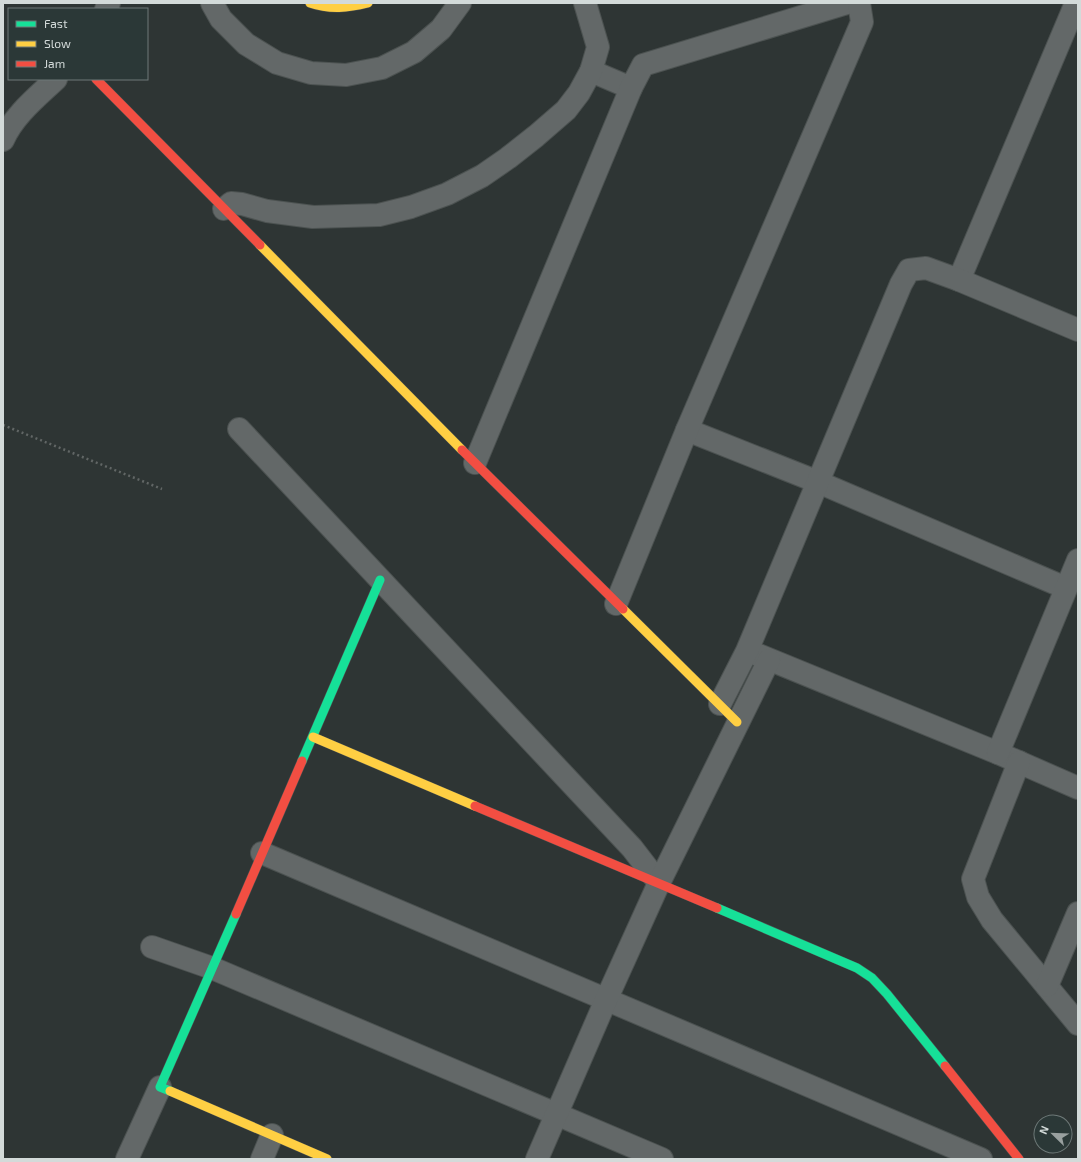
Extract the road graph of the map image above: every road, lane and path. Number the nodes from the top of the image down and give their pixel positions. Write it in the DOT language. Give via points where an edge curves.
graph roads {
  1 [pos="212,3"];
  2 [pos="310,3"];
  3 [pos="368,3"];
  4 [pos="460,3"];
  5 [pos="585,3"];
  6 [pos="847,3"];
  7 [pos="859,3"];
  8 [pos="1076,3"];
  9 [pos="591,71"];
  10 [pos="55,80"];
  11 [pos="97,80"];
  12 [pos="631,88"];
  13 [pos="3,140"];
  14 [pos="224,209"];
  15 [pos="959,280"];
  16 [pos="1078,330"];
  17 [pos="3,424"];
  18 [pos="239,429"];
  19 [pos="687,430"];
  20 [pos="475,463"];
  21 [pos="818,482"];
  22 [pos="162,489"];
  23 [pos="1078,560"];
  24 [pos="380,580"];
  25 [pos="1066,588"];
  26 [pos="616,604"];
  27 [pos="747,651"];
  28 [pos="769,660"];
  29 [pos="720,704"];
  30 [pos="737,722"];
  31 [pos="313,737"];
  32 [pos="998,753"];
  33 [pos="1019,762"];
  34 [pos="1078,788"];
  35 [pos="262,853"];
  36 [pos="659,883"];
  37 [pos="1078,913"];
  38 [pos="152,947"];
  39 [pos="212,968"];
  40 [pos="1047,986"];
  41 [pos="606,1000"];
  42 [pos="1078,1024"];
  43 [pos="160,1087"];
  44 [pos="556,1114"];
  45 [pos="272,1135"];
  46 [pos="127,1159"];
  47 [pos="262,1159"];
  48 [pos="327,1159"];
  49 [pos="537,1159"];
  50 [pos="662,1159"];
  51 [pos="981,1159"];
  52 [pos="1019,1159"];
  1 -- 4 [label="street" via="221,19 246,44 277,63 310,73 346,75 382,68 414,52 441,29"];
  2 -- 3 [label="street" via="322,7 348,9"];
  5 -- 9 [label="street" via="598,46"];
  6 -- 12 [label="street" via="643,65"];
  7 -- 19 [label="street" via="862,22"];
  8 -- 15 [label="street"];
  9 -- 12 [label="street"];
  9 -- 14 [label="street" via="566,110 536,136 482,176 447,194 411,207 379,214 313,217 267,212 231,203"];
  10 -- 13 [label="street" via="20,113"];
  11 -- 14 [label="street"];
  12 -- 20 [label="street"];
  14 -- 20 [label="street"];
  15 -- 16 [label="street"];
  15 -- 21 [label="street" via="926,268 910,270 901,284"];
  17 -- 22 [label="path"];
  18 -- 24 [label="street"];
  19 -- 21 [label="street"];
  19 -- 26 [label="street"];
  20 -- 26 [label="street"];
  21 -- 25 [label="street"];
  21 -- 27 [label="street"];
  23 -- 25 [label="street"];
  24 -- 31 [label="street"];
  24 -- 36 [label="street" via="632,848"];
  25 -- 32 [label="street"];
  26 -- 29 [label="street"];
  27 -- 28 [label="street"];
  27 -- 29 [label="street"];
  28 -- 30 [label="street"];
  28 -- 32 [label="street"];
  29 -- 30 [label="street"];
  30 -- 36 [label="street"];
  31 -- 35 [label="street"];
  31 -- 36 [label="street"];
  32 -- 33 [label="street"];
  33 -- 34 [label="street"];
  33 -- 40 [label="street" via="973,879 978,897 992,920"];
  35 -- 39 [label="street"];
  35 -- 41 [label="street"];
  36 -- 41 [label="street"];
  36 -- 52 [label="street" via="857,968 872,978"];
  37 -- 40 [label="street"];
  38 -- 39 [label="street"];
  39 -- 43 [label="street"];
  39 -- 44 [label="street"];
  40 -- 42 [label="street"];
  41 -- 44 [label="street"];
  41 -- 51 [label="street"];
  43 -- 45 [label="street"];
  43 -- 46 [label="street"];
  44 -- 49 [label="street"];
  44 -- 50 [label="street"];
  45 -- 47 [label="street"];
  45 -- 48 [label="street"];
}
